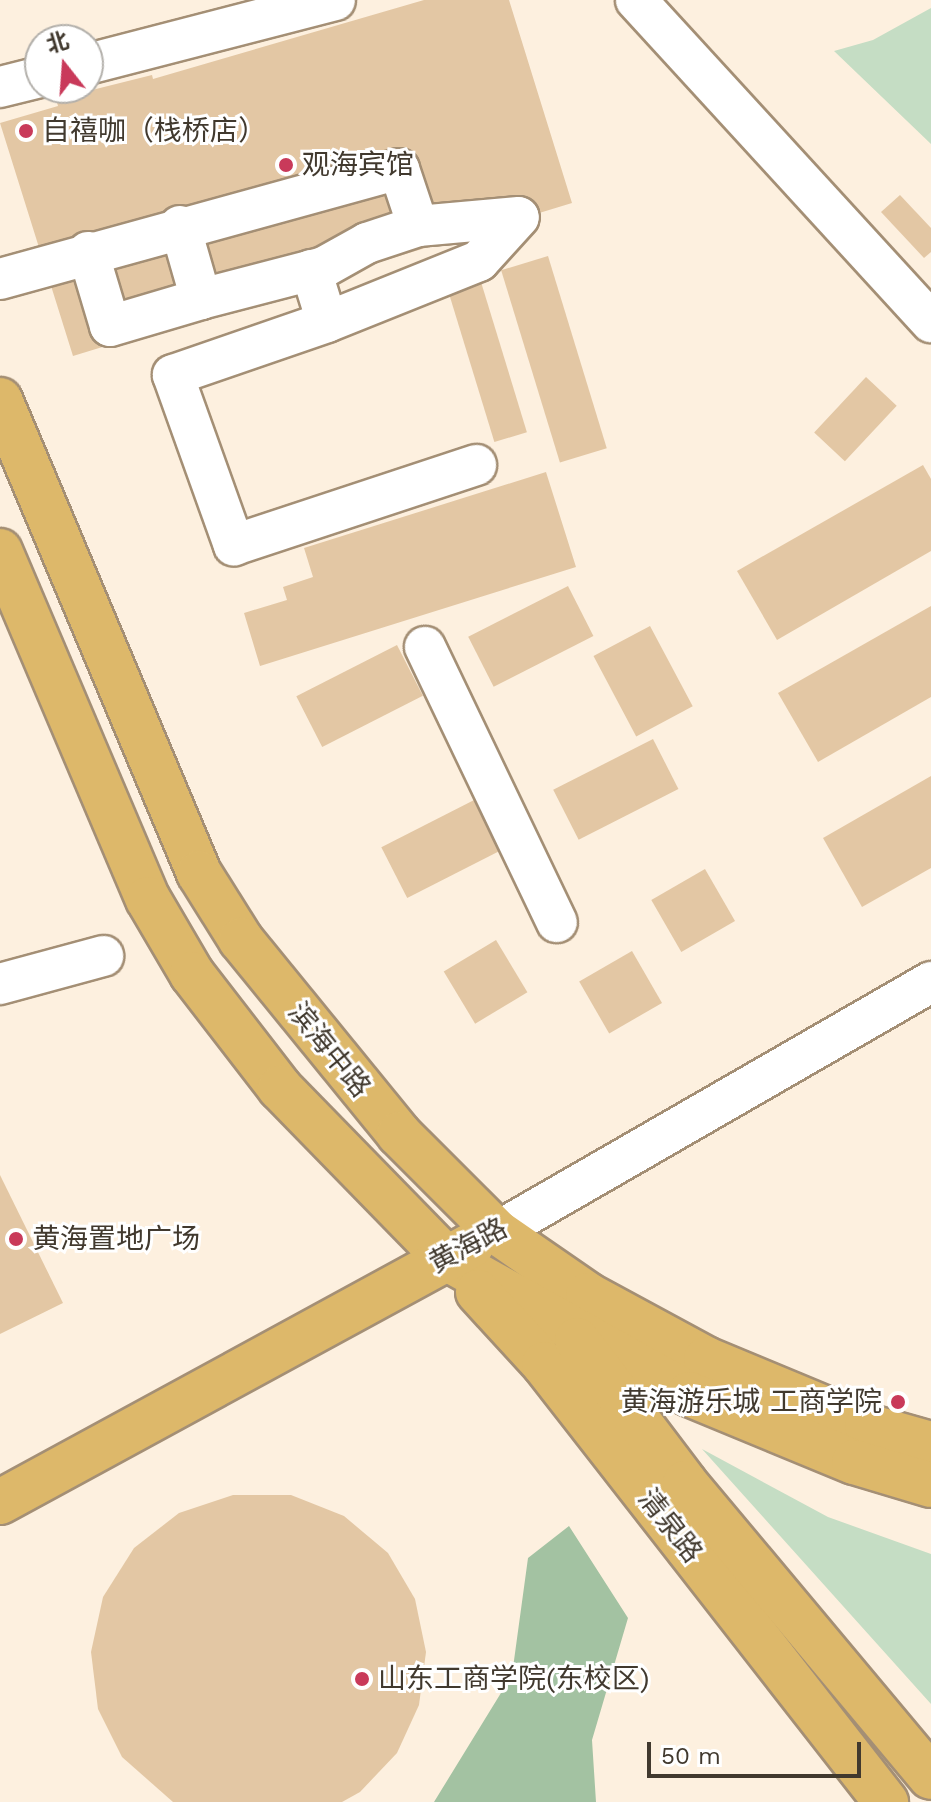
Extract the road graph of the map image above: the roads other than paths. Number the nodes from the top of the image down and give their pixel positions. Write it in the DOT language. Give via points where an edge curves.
graph roads {
  1 [pos="335,0"];
  2 [pos="636,0"];
  3 [pos="104,60"];
  4 [pos="24,81"];
  5 [pos="0,87"];
  6 [pos="180,226"];
  7 [pos="418,226"];
  8 [pos="88,252"];
  9 [pos="311,270"];
  10 [pos="0,279"];
  11 [pos="201,299"];
  12 [pos="327,322"];
  13 [pos="931,322"];
  14 [pos="0,400"];
  15 [pos="476,465"];
  16 [pos="0,551"];
  17 [pos="425,647"];
  18 [pos="557,922"];
  19 [pos="103,956"];
  20 [pos="931,982"];
  21 [pos="0,984"];
  22 [pos="497,1232"];
  23 [pos="446,1258"];
  24 [pos="570,1330"];
  25 [pos="931,1444"];
  26 [pos="931,1485"];
  27 [pos="0,1502"];
  28 [pos="926,1771"];
  29 [pos="881,1800"];
  1 -- 3 [label="street"];
  2 -- 13 [label="street"];
  4 -- 5 [label="street"];
  6 -- 7 [label="street" via="399,169"];
  6 -- 8 [label="street"];
  6 -- 11 [label="street"];
  7 -- 9 [label="street"];
  7 -- 12 [label="street" via="519,217 479,261"];
  8 -- 10 [label="street"];
  8 -- 11 [label="street" via="110,326"];
  9 -- 11 [label="street"];
  9 -- 12 [label="street"];
  12 -- 15 [label="street" via="173,375 234,545"];
  14 -- 22 [label="main road, 滨海中路" via="199,873 241,940 322,1045 399,1134"];
  16 -- 23 [label="main road, 滨海中路" via="148,899 192,974 280,1088"];
  17 -- 18 [label="street"];
  19 -- 21 [label="street"];
  20 -- 22 [label="street, 黄海路"];
  22 -- 23 [label="main road, 黄海路"];
  22 -- 24 [label="main road, 清泉路"];
  22 -- 25 [label="main road, 滨海中路" via="588,1295 706,1359 867,1426"];
  23 -- 24 [label="main road, 滨海中路"];
  23 -- 27 [label="main road, 黄海路"];
  23 -- 29 [label="main road, 清泉路" via="544,1364"];
  24 -- 26 [label="main road, 滨海中路" via="689,1394 854,1462"];
  24 -- 28 [label="main road, 清泉路" via="685,1483"];
  28 -- 29 [label="street"];
}
